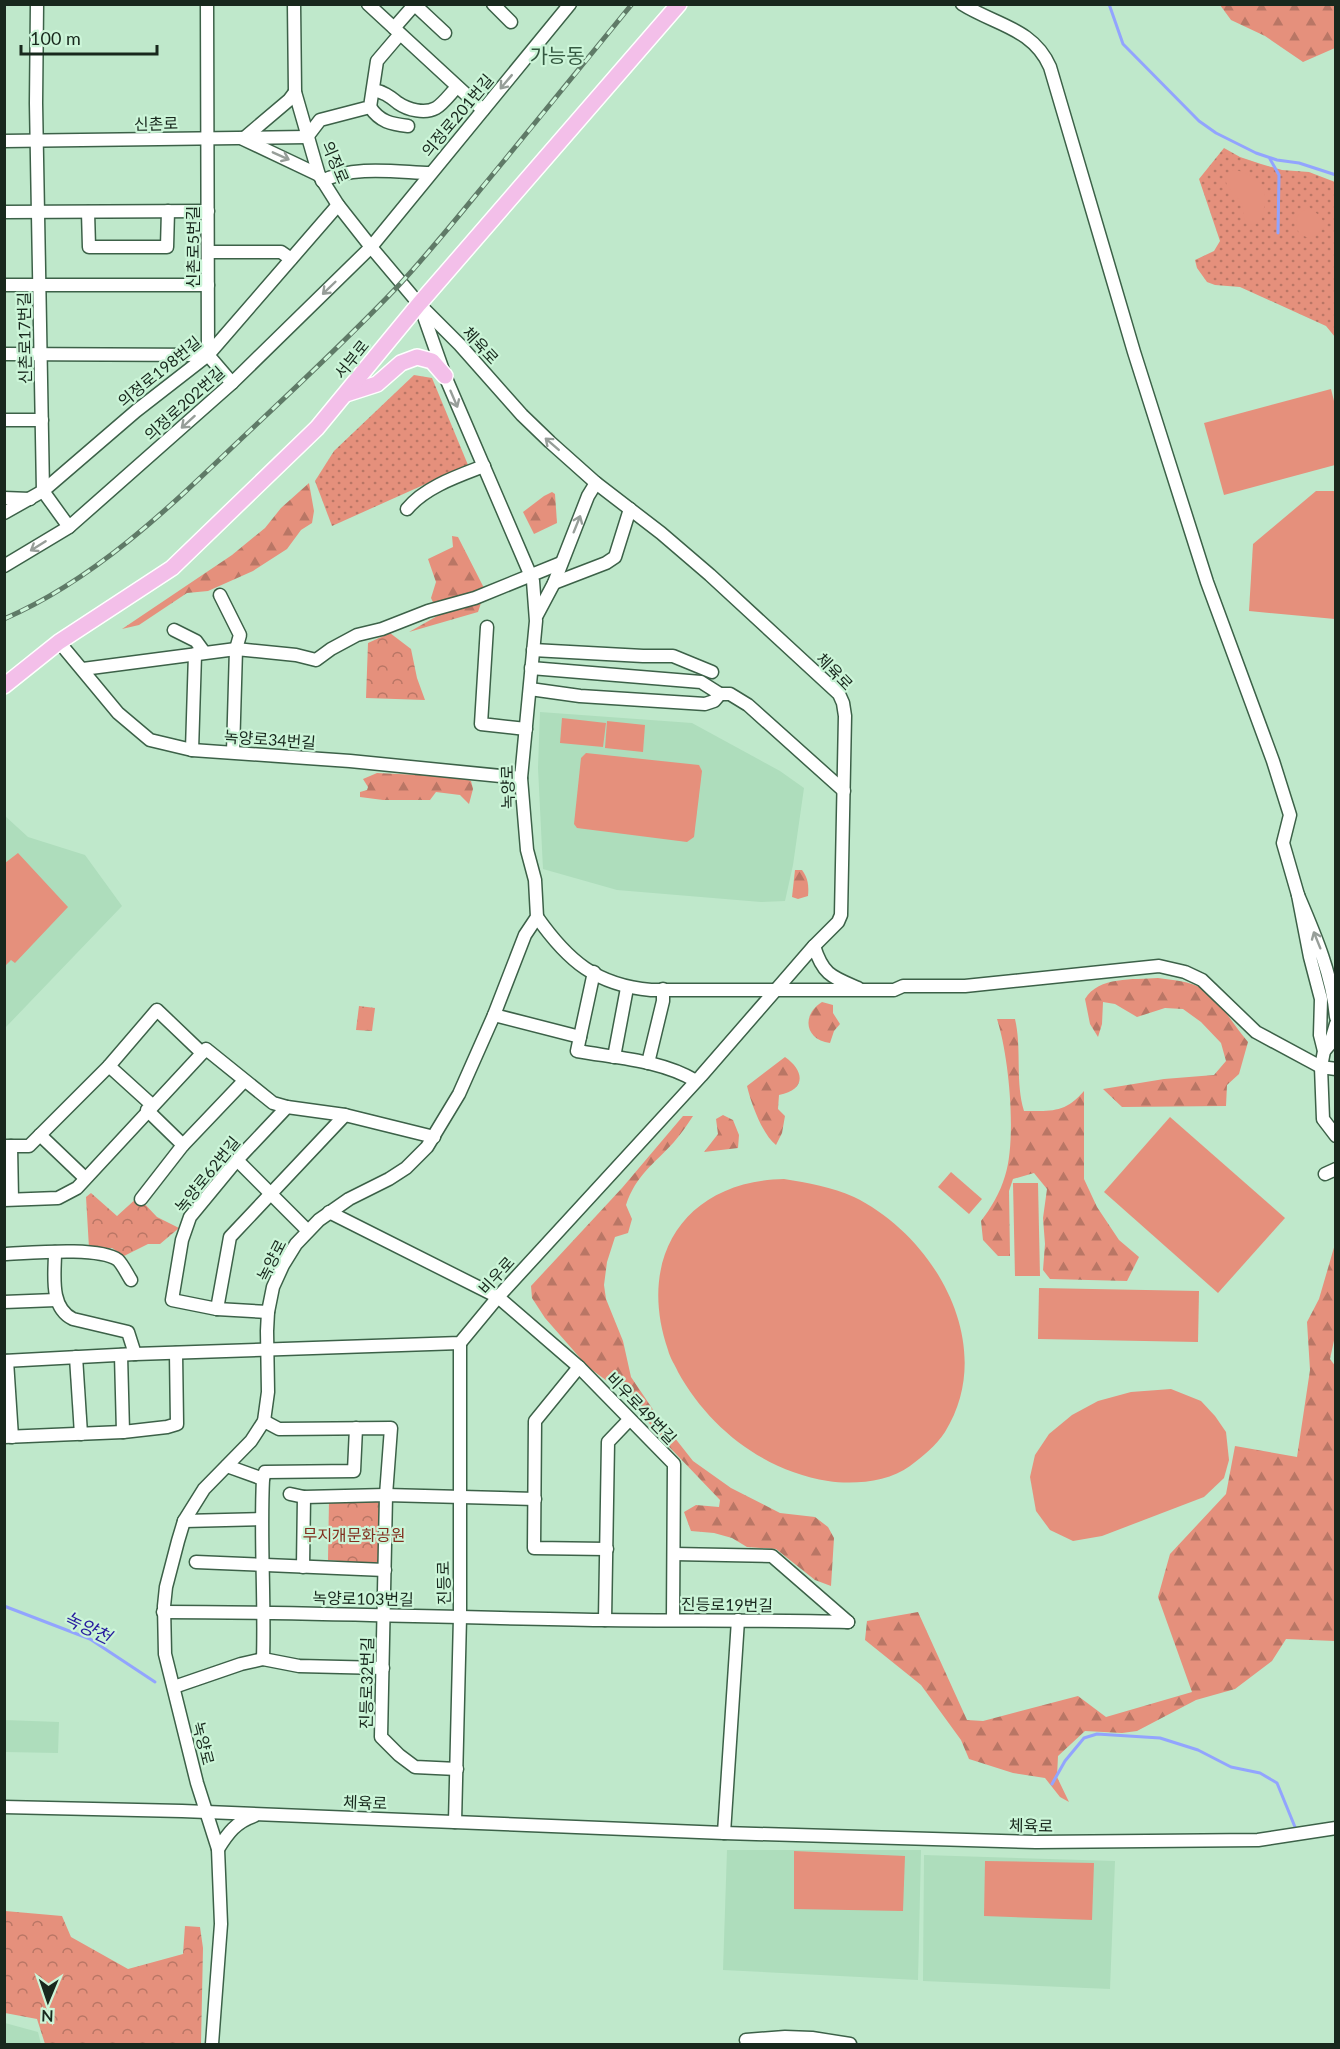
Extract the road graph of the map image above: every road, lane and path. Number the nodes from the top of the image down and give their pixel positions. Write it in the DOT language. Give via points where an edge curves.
graph roads {
  1 [pos="37,4"];
  2 [pos="207,4"];
  3 [pos="294,4"];
  4 [pos="368,4"];
  5 [pos="493,4"];
  6 [pos="570,4"];
  7 [pos="679,4"];
  8 [pos="962,4"];
  9 [pos="415,5"];
  10 [pos="511,22"];
  11 [pos="397,31"];
  12 [pos="445,33"];
  13 [pos="457,87"];
  14 [pos="373,90"];
  15 [pos="295,92"];
  16 [pos="370,107"];
  17 [pos="483,110"];
  18 [pos="408,126"];
  19 [pos="307,136"];
  20 [pos="243,138"];
  21 [pos="208,139"];
  22 [pos="4,141"];
  23 [pos="38,141"];
  24 [pos="430,173"];
  25 [pos="321,178"];
  26 [pos="338,205"];
  27 [pos="168,211"];
  28 [pos="208,211"];
  29 [pos="4,212"];
  30 [pos="39,212"];
  31 [pos="88,212"];
  32 [pos="371,247"];
  33 [pos="208,252"];
  34 [pos="291,259"];
  35 [pos="4,285"];
  36 [pos="40,285"];
  37 [pos="208,285"];
  38 [pos="420,304"];
  39 [pos="4,354"];
  40 [pos="41,355"];
  41 [pos="208,355"];
  42 [pos="445,376"];
  43 [pos="232,383"];
  44 [pos="346,394"];
  45 [pos="4,420"];
  46 [pos="42,420"];
  47 [pos="484,466"];
  48 [pos="596,483"];
  49 [pos="43,492"];
  50 [pos="4,498"];
  51 [pos="30,499"];
  52 [pos="407,509"];
  53 [pos="630,509"];
  54 [pos="4,513"];
  55 [pos="69,527"];
  56 [pos="561,563"];
  57 [pos="4,566"];
  58 [pos="531,576"];
  59 [pos="554,583"];
  60 [pos="220,595"];
  61 [pos="536,616"];
  62 [pos="487,627"];
  63 [pos="174,630"];
  64 [pos="59,642"];
  65 [pos="236,649"];
  66 [pos="533,650"];
  67 [pos="199,653"];
  68 [pos="531,668"];
  69 [pos="83,669"];
  70 [pos="712,672"];
  71 [pos="4,686"];
  72 [pos="530,689"];
  73 [pos="720,694"];
  74 [pos="526,729"];
  75 [pos="192,750"];
  76 [pos="233,752"];
  77 [pos="521,778"];
  78 [pos="844,791"];
  79 [pos="1298,895"];
  80 [pos="537,917"];
  81 [pos="814,946"];
  82 [pos="594,972"];
  83 [pos="627,988"];
  84 [pos="663,989"];
  85 [pos="778,989"];
  86 [pos="864,991"];
  87 [pos="494,1015"];
  88 [pos="1335,1017"];
  89 [pos="1335,1024"];
  90 [pos="580,1037"];
  91 [pos="1324,1051"];
  92 [pos="202,1053"];
  93 [pos="614,1057"];
  94 [pos="648,1063"];
  95 [pos="109,1066"];
  96 [pos="1321,1067"];
  97 [pos="1335,1069"];
  98 [pos="244,1081"];
  99 [pos="696,1081"];
  100 [pos="287,1107"];
  101 [pos="149,1108"];
  102 [pos="345,1115"];
  103 [pos="40,1135"];
  104 [pos="1335,1136"];
  105 [pos="434,1137"];
  106 [pos="183,1145"];
  107 [pos="8,1146"];
  108 [pos="237,1160"];
  109 [pos="85,1179"];
  110 [pos="272,1192"];
  111 [pos="141,1199"];
  112 [pos="8,1200"];
  113 [pos="329,1212"];
  114 [pos="307,1230"];
  115 [pos="55,1252"];
  116 [pos="4,1254"];
  117 [pos="131,1280"];
  118 [pos="498,1297"];
  119 [pos="56,1300"];
  120 [pos="4,1302"];
  121 [pos="217,1309"];
  122 [pos="268,1312"];
  123 [pos="460,1343"];
  124 [pos="268,1350"];
  125 [pos="176,1353"];
  126 [pos="135,1354"];
  127 [pos="121,1355"];
  128 [pos="76,1357"];
  129 [pos="6,1361"];
  130 [pos="579,1367"];
  131 [pos="629,1420"];
  132 [pos="264,1421"];
  133 [pos="356,1428"];
  134 [pos="123,1431"];
  135 [pos="81,1434"];
  136 [pos="8,1437"];
  137 [pos="227,1466"];
  138 [pos="262,1479"];
  139 [pos="290,1494"];
  140 [pos="386,1495"];
  141 [pos="304,1497"];
  142 [pos="459,1498"];
  143 [pos="535,1499"];
  144 [pos="261,1519"];
  145 [pos="184,1521"];
  146 [pos="606,1549"];
  147 [pos="674,1554"];
  148 [pos="196,1562"];
  149 [pos="263,1565"];
  150 [pos="303,1567"];
  151 [pos="385,1570"];
  152 [pos="163,1612"];
  153 [pos="264,1612"];
  154 [pos="385,1614"];
  155 [pos="460,1617"];
  156 [pos="673,1619"];
  157 [pos="605,1620"];
  158 [pos="738,1620"];
  159 [pos="264,1659"];
  160 [pos="383,1668"];
  161 [pos="174,1687"];
  162 [pos="457,1769"];
  163 [pos="4,1808"];
  164 [pos="207,1813"];
  165 [pos="257,1814"];
  166 [pos="455,1822"];
  167 [pos="1335,1828"];
  168 [pos="724,1833"];
  169 [pos="218,1849"];
  170 [pos="746,2040"];
  171 [pos="212,2044"];
  172 [pos="850,2044"];
  1 -- 23 [label="street, 신촌로17번길"];
  2 -- 21 [label="street, 신촌로5번길"];
  3 -- 15 [label="street, 의정로"];
  4 -- 11 [label="street"];
  5 -- 10 [label="street"];
  6 -- 17 [label="street, 의정로201번길, one-way"];
  7 -- 38 [label="main road, 서부로"];
  8 -- 79 [label="street" via="1027,37 1041,50 1050,67 1200,559 1290,815 1283,843"];
  9 -- 11 [label="street"];
  9 -- 12 [label="street"];
  11 -- 13 [label="street"];
  11 -- 14 [label="street" via="377,61"];
  13 -- 14 [label="street" via="436,108 424,110 411,110 390,95"];
  13 -- 17 [label="street"];
  14 -- 16 [label="street"];
  15 -- 19 [label="street, 의정로"];
  15 -- 20 [label="street"];
  16 -- 18 [label="street" via="389,124"];
  16 -- 19 [label="street" via="321,120"];
  17 -- 24 [label="street, 의정로201번길"];
  19 -- 20 [label="street, 신촌로"];
  19 -- 25 [label="street, 의정로"];
  20 -- 21 [label="street, 신촌로"];
  20 -- 25 [label="street, one-way"];
  21 -- 23 [label="street, 신촌로"];
  21 -- 28 [label="street, 신촌로5번길"];
  22 -- 23 [label="street, 신촌로"];
  23 -- 30 [label="street, 신촌로17번길"];
  24 -- 25 [label="street" via="350,172"];
  24 -- 32 [label="street, 의정로201번길"];
  25 -- 26 [label="street, 의정로"];
  26 -- 32 [label="street, 의정로"];
  26 -- 34 [label="street, 의정로198번길"];
  27 -- 28 [label="street"];
  27 -- 31 [label="street"];
  27 -- 31 [label="street" via="167,247 89,247"];
  28 -- 33 [label="street, 신촌로5번길"];
  29 -- 30 [label="street"];
  30 -- 31 [label="street"];
  30 -- 36 [label="street, 신촌로17번길"];
  32 -- 38 [label="street, 의정로"];
  32 -- 43 [label="street, 의정로202번길, one-way"];
  33 -- 34 [label="street" via="281,252"];
  33 -- 37 [label="street, 신촌로5번길"];
  34 -- 41 [label="street, 의정로198번길"];
  35 -- 36 [label="street"];
  36 -- 37 [label="street"];
  36 -- 40 [label="street, 신촌로17번길"];
  37 -- 41 [label="street, 신촌로5번길"];
  38 -- 42 [label="street, 녹양로"];
  38 -- 44 [label="main road, 서부로"];
  48 -- 38 [label="street, 체육로, one-way" via="522,415"];
  39 -- 40 [label="street"];
  40 -- 41 [label="street"];
  40 -- 46 [label="street, 신촌로17번길"];
  41 -- 43 [label="street"];
  41 -- 49 [label="street, 의정로198번길"];
  42 -- 44 [label="main road" via="432,361 417,357 401,363 377,384"];
  42 -- 47 [label="street, 녹양로, one-way"];
  43 -- 55 [label="street, 의정로202번길, one-way"];
  44 -- 64 [label="main road, 서부로" via="317,428 182,559"];
  45 -- 46 [label="street"];
  46 -- 49 [label="street, 신촌로17번길"];
  47 -- 52 [label="street" via="416,499"];
  47 -- 58 [label="street, 녹양로"];
  48 -- 53 [label="street, 체육로"];
  56 -- 48 [label="street, one-way"];
  49 -- 51 [label="street, 의정로198번길"];
  49 -- 55 [label="street"];
  50 -- 51 [label="street"];
  51 -- 54 [label="street, 의정로198번길"];
  53 -- 59 [label="street" via="615,557"];
  53 -- 78 [label="street, 체육로" via="710,575 839,694 845,716"];
  55 -- 57 [label="street, 의정로202번길, one-way"];
  56 -- 58 [label="street"];
  56 -- 59 [label="street"];
  58 -- 61 [label="street, 녹양로"];
  58 -- 65 [label="street" via="475,598 357,634 316,660"];
  59 -- 61 [label="street"];
  60 -- 65 [label="street" via="240,635"];
  61 -- 66 [label="street, 녹양로"];
  62 -- 74 [label="street" via="481,724"];
  63 -- 67 [label="street" via="196,641"];
  64 -- 69 [label="street, 녹양로34번길"];
  64 -- 71 [label="main road, 서부로"];
  65 -- 67 [label="street"];
  65 -- 76 [label="street"];
  66 -- 68 [label="street, 녹양로"];
  66 -- 70 [label="street" via="673,656"];
  67 -- 69 [label="street"];
  67 -- 75 [label="street"];
  68 -- 72 [label="street, 녹양로"];
  68 -- 73 [label="street" via="701,682"];
  69 -- 75 [label="street, 녹양로34번길" via="134,729 150,740"];
  72 -- 73 [label="street" via="705,704"];
  72 -- 74 [label="street, 녹양로"];
  73 -- 78 [label="street" via="730,694 748,705"];
  74 -- 77 [label="street, 녹양로"];
  75 -- 76 [label="street, 녹양로34번길"];
  76 -- 77 [label="street, 녹양로34번길"];
  77 -- 80 [label="street, 녹양로"];
  78 -- 81 [label="street, 체육로" via="842,915"];
  88 -- 79 [label="street, one-way" via="1323,954"];
  79 -- 91 [label="street" via="1321,999 1320,1035"];
  80 -- 82 [label="street" via="561,950"];
  80 -- 87 [label="street, 녹양로" via="525,935"];
  81 -- 85 [label="street, 체육로"];
  81 -- 86 [label="street" via="820,964 831,977"];
  82 -- 83 [label="street"];
  82 -- 90 [label="street"];
  83 -- 84 [label="street"];
  83 -- 93 [label="street"];
  84 -- 85 [label="street"];
  84 -- 94 [label="street"];
  85 -- 86 [label="street"];
  85 -- 99 [label="street, 비우로"];
  86 -- 96 [label="street" via="903,986 965,986 1159,966 1202,980 1256,1032"];
  87 -- 90 [label="street"];
  87 -- 105 [label="street, 녹양로" via="459,1094"];
  89 -- 91 [label="street"];
  90 -- 93 [label="street" via="578,1051"];
  91 -- 96 [label="street"];
  92 -- 95 [label="street" via="157,1010"];
  92 -- 98 [label="street" via="206,1049"];
  92 -- 101 [label="street"];
  93 -- 94 [label="street"];
  94 -- 99 [label="street" via="681,1072"];
  95 -- 101 [label="street"];
  95 -- 103 [label="street"];
  96 -- 97 [label="street"];
  96 -- 104 [label="street" via="1323,1119"];
  98 -- 100 [label="street"];
  98 -- 106 [label="street, 녹양로62번길"];
  99 -- 118 [label="street, 비우로"];
  100 -- 102 [label="street"];
  100 -- 108 [label="street, 녹양로62번길"];
  101 -- 106 [label="street"];
  101 -- 109 [label="street"];
  102 -- 105 [label="street"];
  102 -- 110 [label="street"];
  103 -- 107 [label="street" via="29,1146"];
  103 -- 109 [label="street"];
  105 -- 113 [label="street, 녹양로" via="406,1168"];
  106 -- 111 [label="street, 녹양로62번길"];
  107 -- 112 [label="street"];
  108 -- 110 [label="street"];
  108 -- 121 [label="street, 녹양로62번길" via="190,1217 172,1300"];
  109 -- 112 [label="street" via="58,1198"];
  110 -- 114 [label="street"];
  110 -- 121 [label="street" via="230,1238"];
  113 -- 114 [label="street, 녹양로"];
  113 -- 118 [label="street"];
  114 -- 122 [label="street, 녹양로" via="283,1265"];
  115 -- 116 [label="street"];
  115 -- 117 [label="street" via="104,1254 118,1261"];
  115 -- 119 [label="street"];
  118 -- 123 [label="street, 비우로"];
  118 -- 130 [label="street, 비우로49번길"];
  119 -- 120 [label="street"];
  119 -- 126 [label="street" via="66,1316 128,1332"];
  121 -- 122 [label="street, 녹양로62번길"];
  122 -- 124 [label="street, 녹양로"];
  123 -- 124 [label="street"];
  123 -- 142 [label="street, 진등로"];
  124 -- 125 [label="street"];
  124 -- 132 [label="street, 녹양로"];
  125 -- 126 [label="street"];
  125 -- 134 [label="street" via="177,1424"];
  126 -- 127 [label="street"];
  127 -- 128 [label="street"];
  127 -- 134 [label="street"];
  128 -- 129 [label="street"];
  128 -- 135 [label="street"];
  129 -- 136 [label="street"];
  130 -- 131 [label="street, 비우로49번길"];
  130 -- 143 [label="street" via="535,1421"];
  131 -- 146 [label="street" via="608,1442"];
  131 -- 147 [label="street, 비우로49번길" via="674,1464"];
  132 -- 133 [label="street" via="279,1429"];
  132 -- 137 [label="street, 녹양로"];
  133 -- 138 [label="street" via="354,1471 265,1472"];
  133 -- 140 [label="street, 진등로32번길" via="391,1428"];
  134 -- 135 [label="street"];
  135 -- 136 [label="street"];
  137 -- 138 [label="street"];
  137 -- 145 [label="street, 녹양로" via="204,1489"];
  138 -- 144 [label="street"];
  139 -- 141 [label="street"];
  140 -- 141 [label="street"];
  140 -- 142 [label="street"];
  140 -- 151 [label="street, 진등로32번길"];
  141 -- 150 [label="street"];
  142 -- 143 [label="street"];
  142 -- 155 [label="street, 진등로"];
  143 -- 146 [label="street" via="534,1548"];
  144 -- 145 [label="street"];
  144 -- 149 [label="street"];
  145 -- 152 [label="street, 녹양로"];
  146 -- 157 [label="street"];
  147 -- 156 [label="street, 비우로49번길"];
  147 -- 158 [label="street, 진등로19번길" via="772,1556 848,1623"];
  148 -- 149 [label="street"];
  149 -- 150 [label="street"];
  149 -- 153 [label="street"];
  150 -- 151 [label="street"];
  151 -- 154 [label="street, 진등로32번길"];
  152 -- 153 [label="street, 녹양로103번길"];
  152 -- 161 [label="street, 녹양로" via="165,1654"];
  153 -- 154 [label="street, 녹양로103번길"];
  153 -- 159 [label="street"];
  154 -- 155 [label="street, 녹양로103번길"];
  154 -- 160 [label="street, 진등로32번길"];
  155 -- 157 [label="street, 진등로19번길"];
  155 -- 162 [label="street, 진등로"];
  156 -- 157 [label="street, 진등로19번길"];
  156 -- 158 [label="street, 진등로19번길"];
  158 -- 168 [label="street"];
  159 -- 160 [label="street" via="299,1666"];
  159 -- 161 [label="street"];
  160 -- 162 [label="street, 진등로32번길" via="381,1737 415,1767"];
  161 -- 164 [label="street, 녹양로"];
  162 -- 166 [label="street, 진등로"];
  163 -- 164 [label="street, 체육로"];
  164 -- 165 [label="street, 체육로"];
  164 -- 169 [label="street, 녹양로"];
  165 -- 166 [label="street, 체육로"];
  165 -- 169 [label="street" via="232,1828"];
  166 -- 168 [label="street, 체육로"];
  167 -- 168 [label="street, 체육로" via="1246,1840 1036,1842"];
  169 -- 171 [label="street, 녹양로" via="221,1924"];
  170 -- 172 [label="street" via="785,2037"];
}
